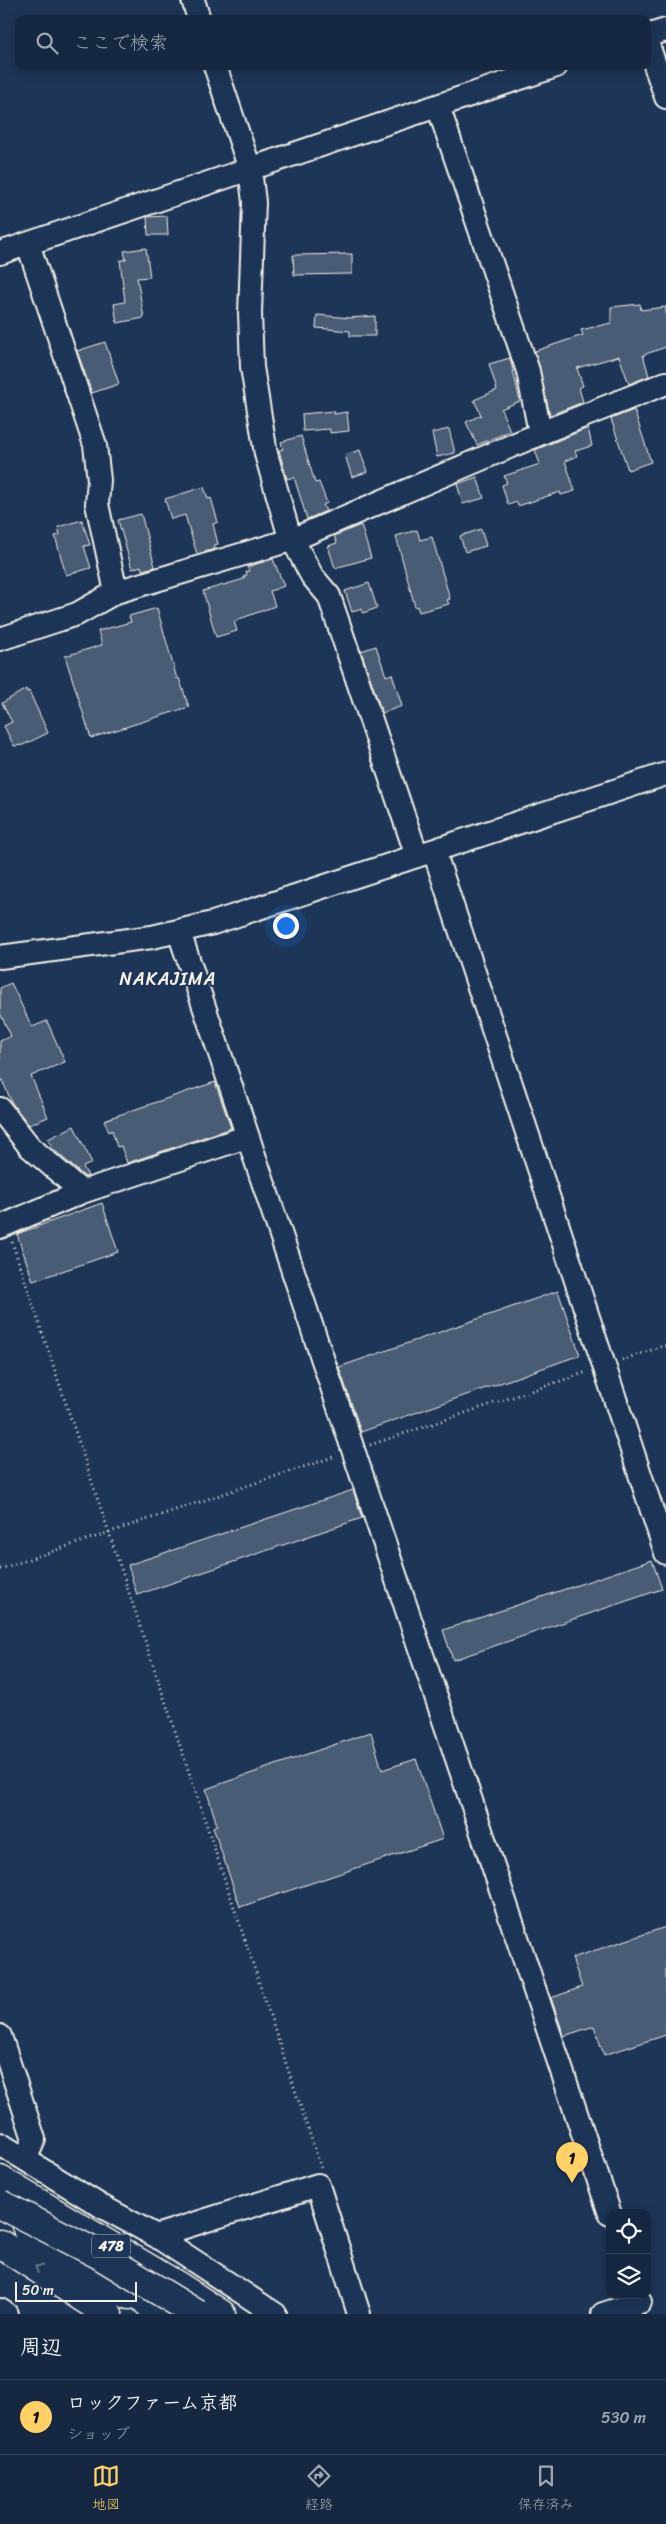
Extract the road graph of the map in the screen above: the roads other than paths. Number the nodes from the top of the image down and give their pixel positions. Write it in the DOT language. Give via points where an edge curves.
graph roads {
  1 [pos="193,0"];
  2 [pos="198,15"];
  3 [pos="666,30"];
  4 [pos="651,35"];
  5 [pos="651,54"];
  6 [pos="216,70"];
  7 [pos="544,70"];
  8 [pos="666,97"];
  9 [pos="438,106"];
  10 [pos="250,169"];
  11 [pos="28,244"];
  12 [pos="0,254"];
  13 [pos="666,383"];
  14 [pos="540,433"];
  15 [pos="294,539"];
  16 [pos="116,592"];
  17 [pos="0,639"];
  18 [pos="666,774"];
  19 [pos="426,853"];
  20 [pos="179,932"];
  21 [pos="0,957"];
  22 [pos="0,1109"];
  23 [pos="246,1137"];
  24 [pos="82,1192"];
  25 [pos="3,1225"];
  26 [pos="666,1553"];
  27 [pos="0,2036"];
  28 [pos="0,2144"];
  29 [pos="26,2158"];
  30 [pos="0,2180"];
  31 [pos="0,2191"];
  32 [pos="0,2204"];
  33 [pos="101,2206"];
  34 [pos="608,2209"];
  35 [pos="0,2212"];
  36 [pos="87,2231"];
  37 [pos="156,2236"];
  38 [pos="0,2244"];
  39 [pos="640,2304"];
  40 [pos="0,2310"];
  41 [pos="6,2314"];
  42 [pos="108,2314"];
  43 [pos="158,2314"];
  44 [pos="197,2314"];
  45 [pos="221,2314"];
  46 [pos="275,2314"];
  47 [pos="359,2314"];
  48 [pos="603,2314"];
  1 -- 2 [label="street"];
  3 -- 4 [label="street"];
  5 -- 8 [label="street"];
  6 -- 10 [label="street"];
  7 -- 9 [label="street"];
  9 -- 10 [label="street"];
  9 -- 14 [label="street" via="528,371"];
  10 -- 11 [label="street"];
  10 -- 15 [label="street" via="254,202 250,313 252,368 266,454 288,532"];
  11 -- 12 [label="street"];
  11 -- 16 [label="street" via="95,445 99,480 97,504"];
  13 -- 14 [label="street"];
  14 -- 15 [label="street"];
  15 -- 16 [label="street"];
  15 -- 19 [label="street" via="312,576 329,596"];
  16 -- 17 [label="street" via="77,614"];
  18 -- 19 [label="street"];
  19 -- 20 [label="street" via="250,912"];
  19 -- 26 [label="street"];
  20 -- 21 [label="street"];
  20 -- 23 [label="street"];
  22 -- 24 [label="street" via="30,1147"];
  23 -- 24 [label="street"];
  23 -- 34 [label="street"];
  24 -- 25 [label="street"];
  27 -- 29 [label="street" via="34,2139"];
  28 -- 29 [label="street"];
  29 -- 33 [label="street"];
  30 -- 36 [label="highway, 478"];
  31 -- 43 [label="highway, 478" via="68,2234 114,2269"];
  32 -- 44 [label="highway, bridge" via="98,2254"];
  33 -- 36 [label="street"];
  33 -- 37 [label="street"];
  35 -- 43 [label="highway"];
  36 -- 45 [label="highway, 478"];
  37 -- 46 [label="street"];
  37 -- 47 [label="street" via="318,2185"];
  42 -- 38 [label="highway, one-way"];
  39 -- 48 [label="street"];
  40 -- 41 [label="street"];
}
